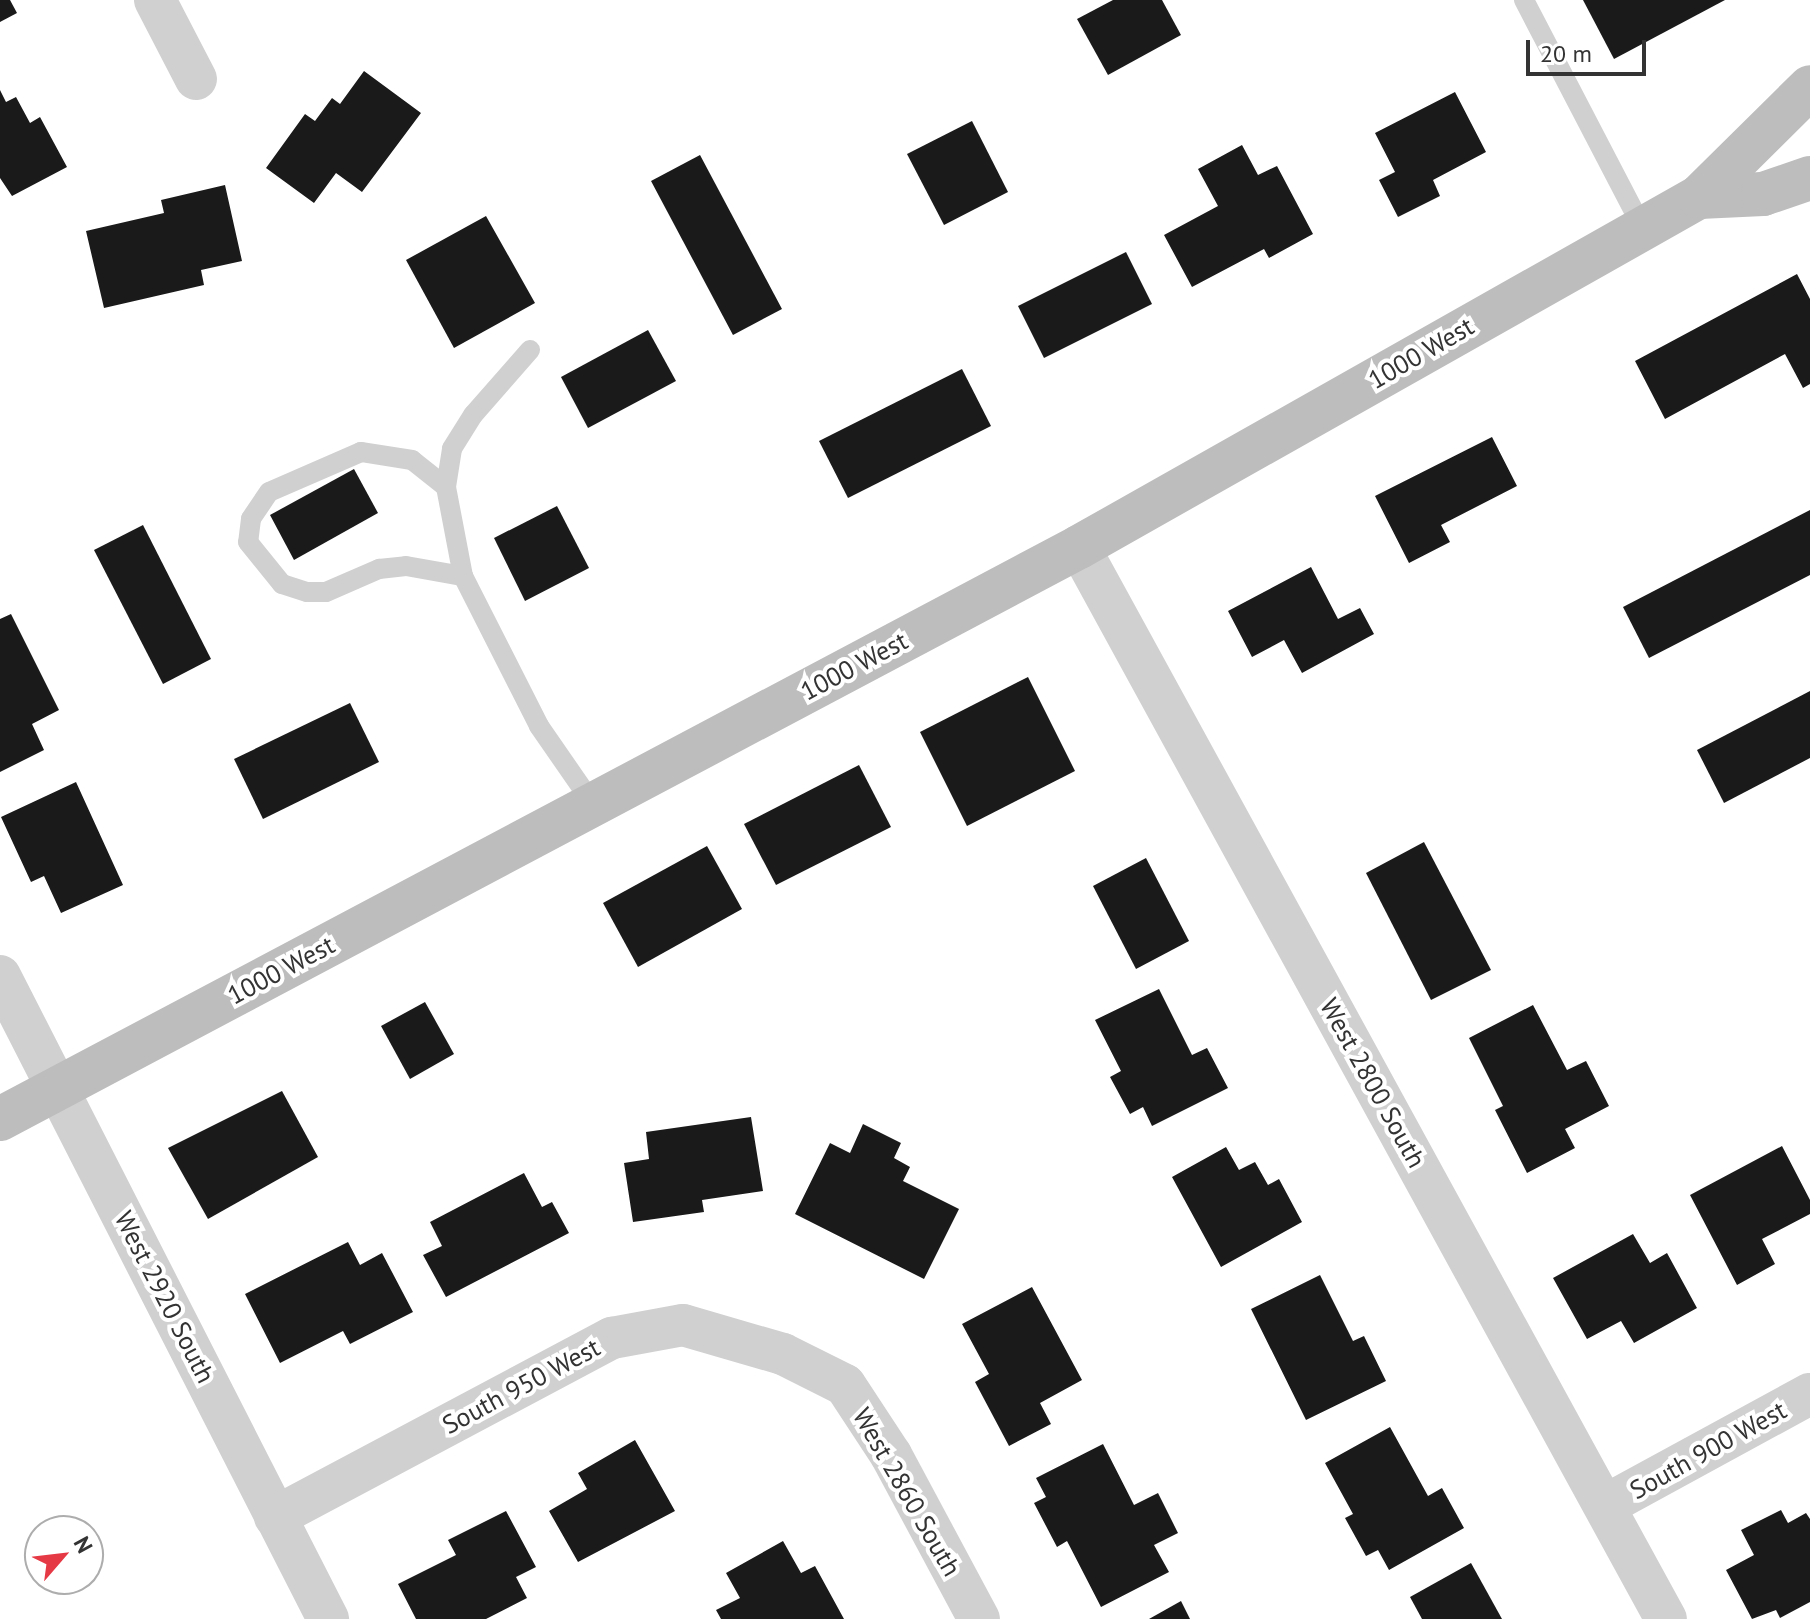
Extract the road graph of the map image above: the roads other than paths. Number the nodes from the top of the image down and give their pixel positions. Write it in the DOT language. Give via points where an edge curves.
graph roads {
  1 [pos="155,0"];
  2 [pos="1524,0"];
  3 [pos="196,79"];
  4 [pos="1810,87"];
  5 [pos="1810,178"];
  6 [pos="1699,197"];
  7 [pos="1642,227"];
  8 [pos="530,350"];
  9 [pos="446,487"];
  10 [pos="1079,547"];
  11 [pos="463,576"];
  12 [pos="593,804"];
  13 [pos="0,976"];
  14 [pos="59,1087"];
  15 [pos="0,1119"];
  16 [pos="783,1354"];
  17 [pos="1810,1394"];
  18 [pos="1606,1505"];
  19 [pos="275,1517"];
  20 [pos="328,1619"];
  21 [pos="979,1619"];
  22 [pos="1666,1619"];
  1 -- 3 [label="street"];
  2 -- 7 [label="lane"];
  4 -- 6 [label="main road"];
  5 -- 6 [label="main road" via="1763,194"];
  6 -- 7 [label="main road, 1000 West"];
  7 -- 10 [label="main road, 1000 West"];
  8 -- 9 [label="lane" via="459,438"];
  9 -- 11 [label="lane"];
  9 -- 11 [label="lane" via="412,460 361,452 269,492 251,519 248,542 282,584 307,592 326,592 379,569 406,566"];
  10 -- 12 [label="main road, 1000 West"];
  10 -- 18 [label="street, West 2800 South"];
  11 -- 12 [label="lane" via="539,726"];
  12 -- 14 [label="main road, 1000 West"];
  13 -- 14 [label="street, West 2920 South"];
  14 -- 15 [label="main road, 1000 West"];
  14 -- 19 [label="street, West 2920 South"];
  16 -- 19 [label="street, South 950 West" via="683,1325 612,1338"];
  16 -- 21 [label="street, West 2860 South" via="845,1385 891,1455"];
  17 -- 18 [label="street, South 900 West"];
  18 -- 22 [label="street, West 2800 South"];
  19 -- 20 [label="street, West 2920 South"];
}
